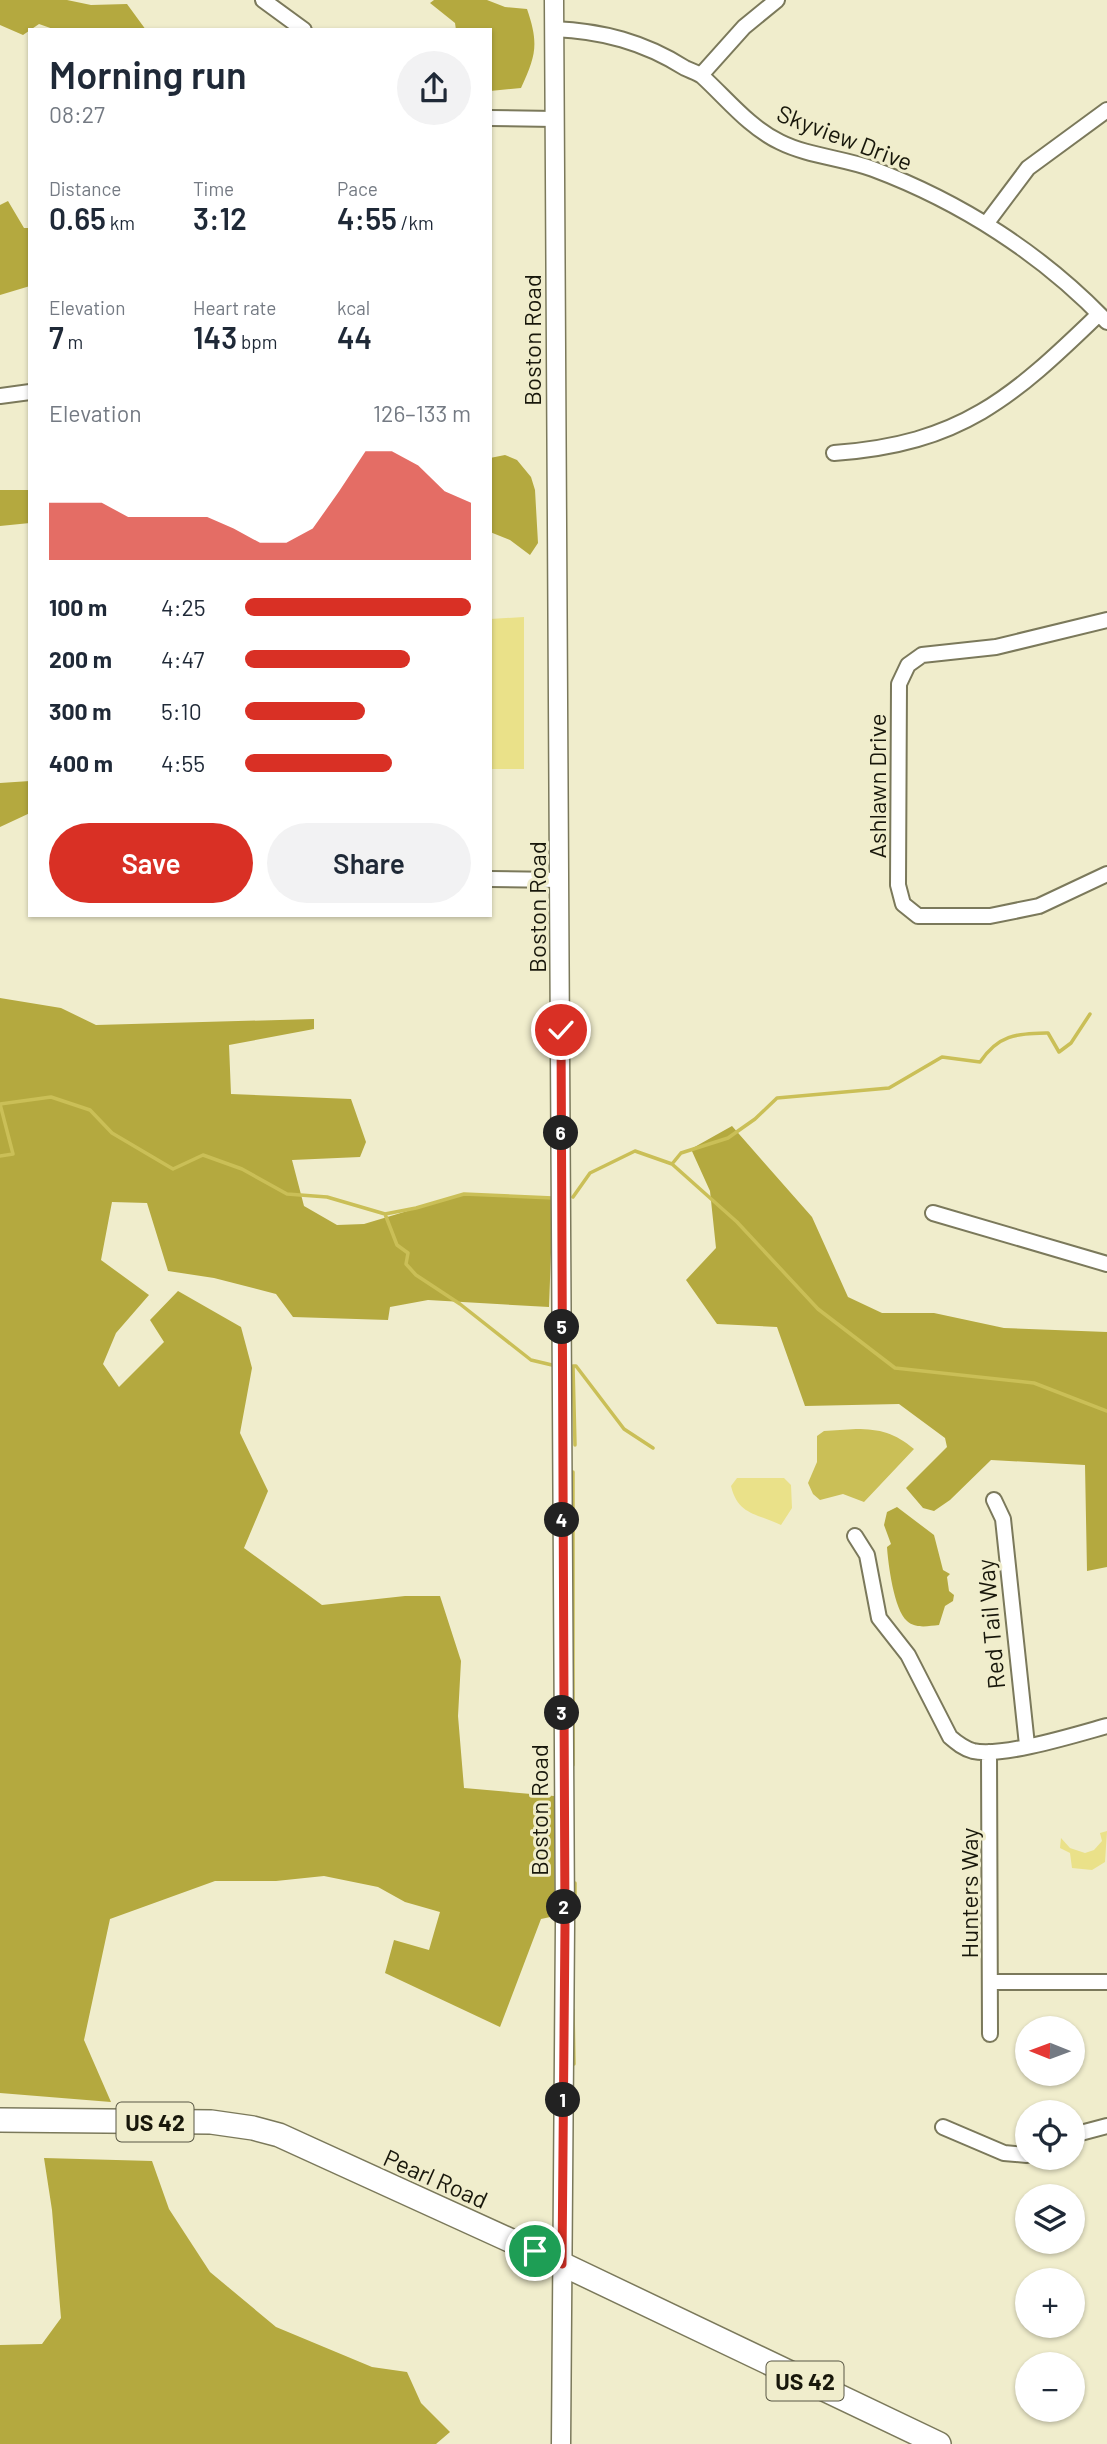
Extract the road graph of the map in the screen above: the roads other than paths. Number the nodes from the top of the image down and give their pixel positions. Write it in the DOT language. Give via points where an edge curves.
graph roads {
  1 [pos="263,0"];
  2 [pos="554,0"];
  3 [pos="776,0"];
  4 [pos="301,28"];
  5 [pos="554,29"];
  6 [pos="701,75"];
  7 [pos="1107,110"];
  8 [pos="492,118"];
  9 [pos="555,118"];
  10 [pos="986,225"];
  11 [pos="1103,318"];
  12 [pos="28,392"];
  13 [pos="0,396"];
  14 [pos="834,453"];
  15 [pos="1107,620"];
  16 [pos="1107,874"];
  17 [pos="492,879"];
  18 [pos="560,880"];
  19 [pos="933,1213"];
  20 [pos="1107,1264"];
  21 [pos="994,1500"];
  22 [pos="855,1536"];
  23 [pos="1107,1726"];
  24 [pos="1027,1745"];
  25 [pos="989,1752"];
  26 [pos="991,1982"];
  27 [pos="1107,1982"];
  28 [pos="990,2034"];
  29 [pos="0,2120"];
  30 [pos="1107,2126"];
  31 [pos="943,2127"];
  32 [pos="1085,2132"];
  33 [pos="1015,2154"];
  34 [pos="562,2264"];
  35 [pos="561,2444"];
  36 [pos="939,2444"];
  1 -- 4 [label="street"];
  2 -- 5 [label="street, Boston Road"];
  3 -- 6 [label="street" via="744,27"];
  5 -- 6 [label="street, Skyview Drive" via="585,30 639,43"];
  5 -- 9 [label="street, Boston Road"];
  6 -- 10 [label="street, Skyview Drive" via="738,113 782,143 871,168"];
  7 -- 10 [label="street" via="1028,168"];
  8 -- 9 [label="street"];
  9 -- 18 [label="street, Boston Road"];
  10 -- 11 [label="street, Skyview Drive" via="1037,257"];
  11 -- 14 [label="street" via="988,409 928,436"];
  12 -- 13 [label="street"];
  15 -- 16 [label="street, Ashlawn Drive" via="996,647 934,652 912,661 902,674 899,697 898,885 903,904 928,918 990,916 1063,896"];
  17 -- 18 [label="street"];
  18 -- 34 [label="street, Boston Road"];
  19 -- 20 [label="street"];
  21 -- 24 [label="street, Red Tail Way" via="1004,1528"];
  22 -- 25 [label="street" via="867,1555 878,1618 908,1656 950,1737 961,1746"];
  23 -- 24 [label="street"];
  24 -- 25 [label="street"];
  25 -- 26 [label="street, Hunters Way"];
  26 -- 27 [label="street"];
  26 -- 28 [label="street, Hunters Way"];
  29 -- 34 [label="main road, Pearl Road / US 42" via="211,2122 253,2128 279,2135"];
  30 -- 32 [label="street"];
  31 -- 33 [label="street"];
  34 -- 35 [label="street, Boston Road"];
  34 -- 36 [label="main road, Pearl Road / US 42"];
}
